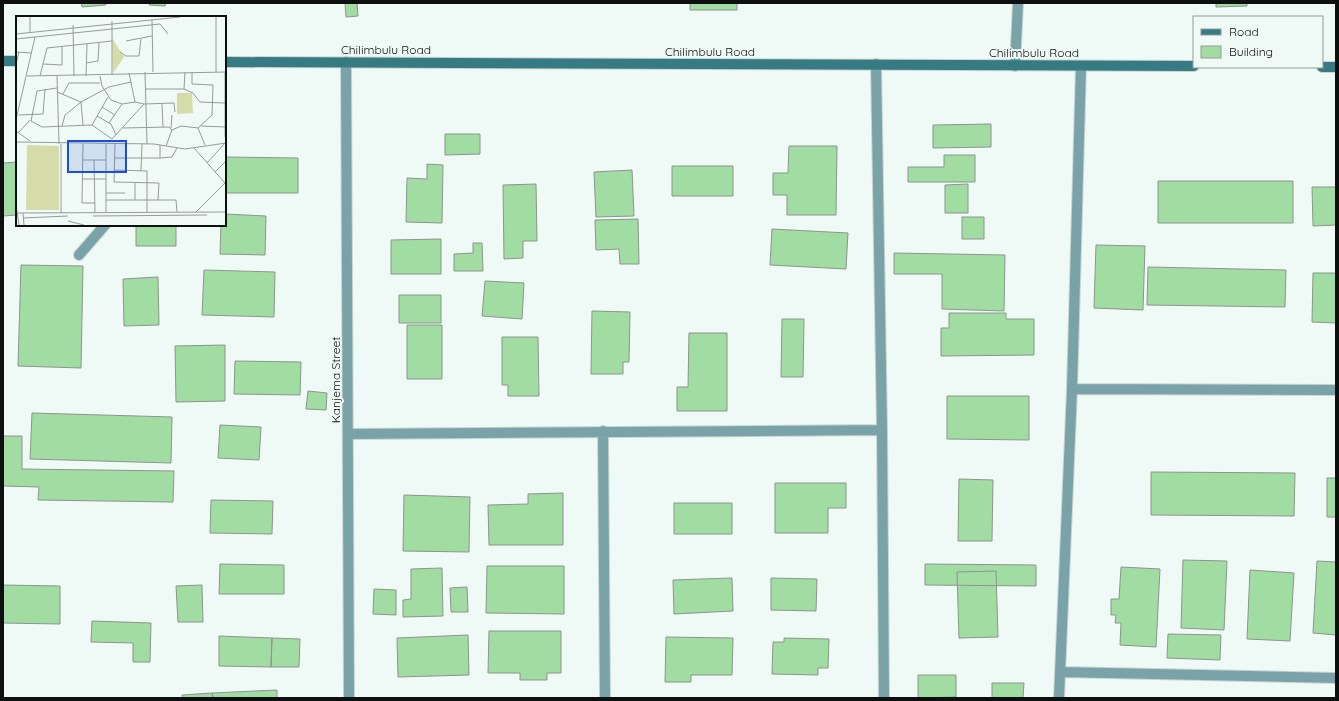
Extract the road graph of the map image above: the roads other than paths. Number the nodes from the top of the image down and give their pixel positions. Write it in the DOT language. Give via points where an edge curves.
graph roads {
  1 [pos="1018,3"];
  2 [pos="3,61"];
  3 [pos="16,61"];
  4 [pos="226,62"];
  5 [pos="346,62"];
  6 [pos="876,64"];
  7 [pos="1015,66"];
  8 [pos="1081,66"];
  9 [pos="1193,66"];
  10 [pos="1323,67"];
  11 [pos="1336,67"];
  12 [pos="104,226"];
  13 [pos="79,255"];
  14 [pos="1072,389"];
  15 [pos="1336,390"];
  16 [pos="882,430"];
  17 [pos="603,431"];
  18 [pos="348,434"];
  19 [pos="1060,672"];
  20 [pos="1336,678"];
  21 [pos="349,698"];
  22 [pos="605,698"];
  23 [pos="884,698"];
  24 [pos="1059,698"];
  1 -- 7 [label="street"];
  2 -- 3 [label="main road"];
  4 -- 5 [label="main road, Chilimbulu Road"];
  5 -- 6 [label="main road, Chilimbulu Road"];
  5 -- 18 [label="street, Kanjema Street"];
  6 -- 7 [label="main road, Chilimbulu Road"];
  6 -- 16 [label="street"];
  7 -- 8 [label="main road, Chilimbulu Road"];
  8 -- 9 [label="main road, Chilimbulu Road"];
  8 -- 14 [label="street"];
  10 -- 11 [label="main road"];
  12 -- 13 [label="street"];
  14 -- 15 [label="street"];
  14 -- 19 [label="street"];
  16 -- 17 [label="street"];
  16 -- 23 [label="street"];
  17 -- 18 [label="street"];
  17 -- 22 [label="street"];
  18 -- 21 [label="street, Kanjema Street"];
  19 -- 20 [label="street"];
  19 -- 24 [label="street"];
}
